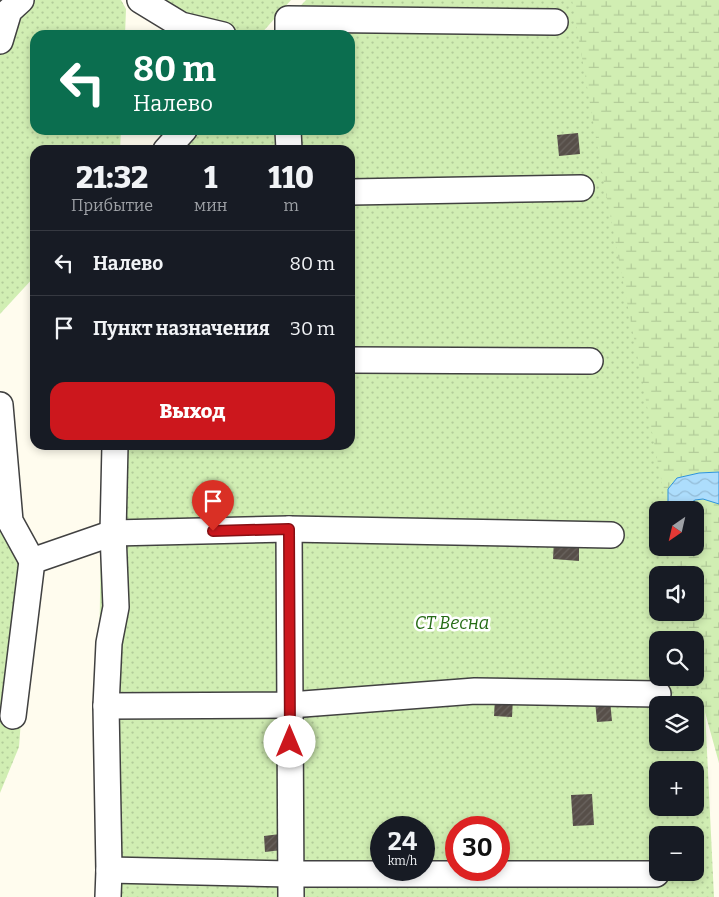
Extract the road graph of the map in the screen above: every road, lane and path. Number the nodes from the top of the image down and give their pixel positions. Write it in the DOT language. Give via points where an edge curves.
graph roads {
  1 [pos="21,0"];
  2 [pos="140,0"];
  3 [pos="304,0"];
  4 [pos="555,22"];
  5 [pos="202,30"];
  6 [pos="283,30"];
  7 [pos="0,41"];
  8 [pos="180,135"];
  9 [pos="170,145"];
  10 [pos="581,188"];
  11 [pos="355,192"];
  12 [pos="355,360"];
  13 [pos="590,361"];
  14 [pos="0,405"];
  15 [pos="115,450"];
  16 [pos="289,529"];
  17 [pos="113,533"];
  18 [pos="611,535"];
  19 [pos="32,561"];
  20 [pos="658,694"];
  21 [pos="290,705"];
  22 [pos="106,706"];
  23 [pos="13,716"];
  24 [pos="109,870"];
  25 [pos="649,874"];
  26 [pos="290,885"];
  27 [pos="108,897"];
  1 -- 7 [label="street" via="8,11"];
  2 -- 5 [label="street" via="181,25"];
  3 -- 6 [label="street"];
  4 -- 6 [label="street"];
  8 -- 9 [label="street"];
  10 -- 11 [label="street"];
  12 -- 13 [label="street"];
  14 -- 19 [label="street" via="10,521"];
  15 -- 17 [label="street"];
  16 -- 17 [label="street"];
  16 -- 18 [label="street"];
  16 -- 21 [label="street"];
  17 -- 19 [label="street"];
  17 -- 22 [label="street" via="116,607 109,643"];
  19 -- 23 [label="street"];
  20 -- 21 [label="street" via="475,691"];
  21 -- 22 [label="street"];
  21 -- 26 [label="street"];
  22 -- 24 [label="street"];
  24 -- 26 [label="street"];
  24 -- 27 [label="street"];
  25 -- 26 [label="street"];
}
